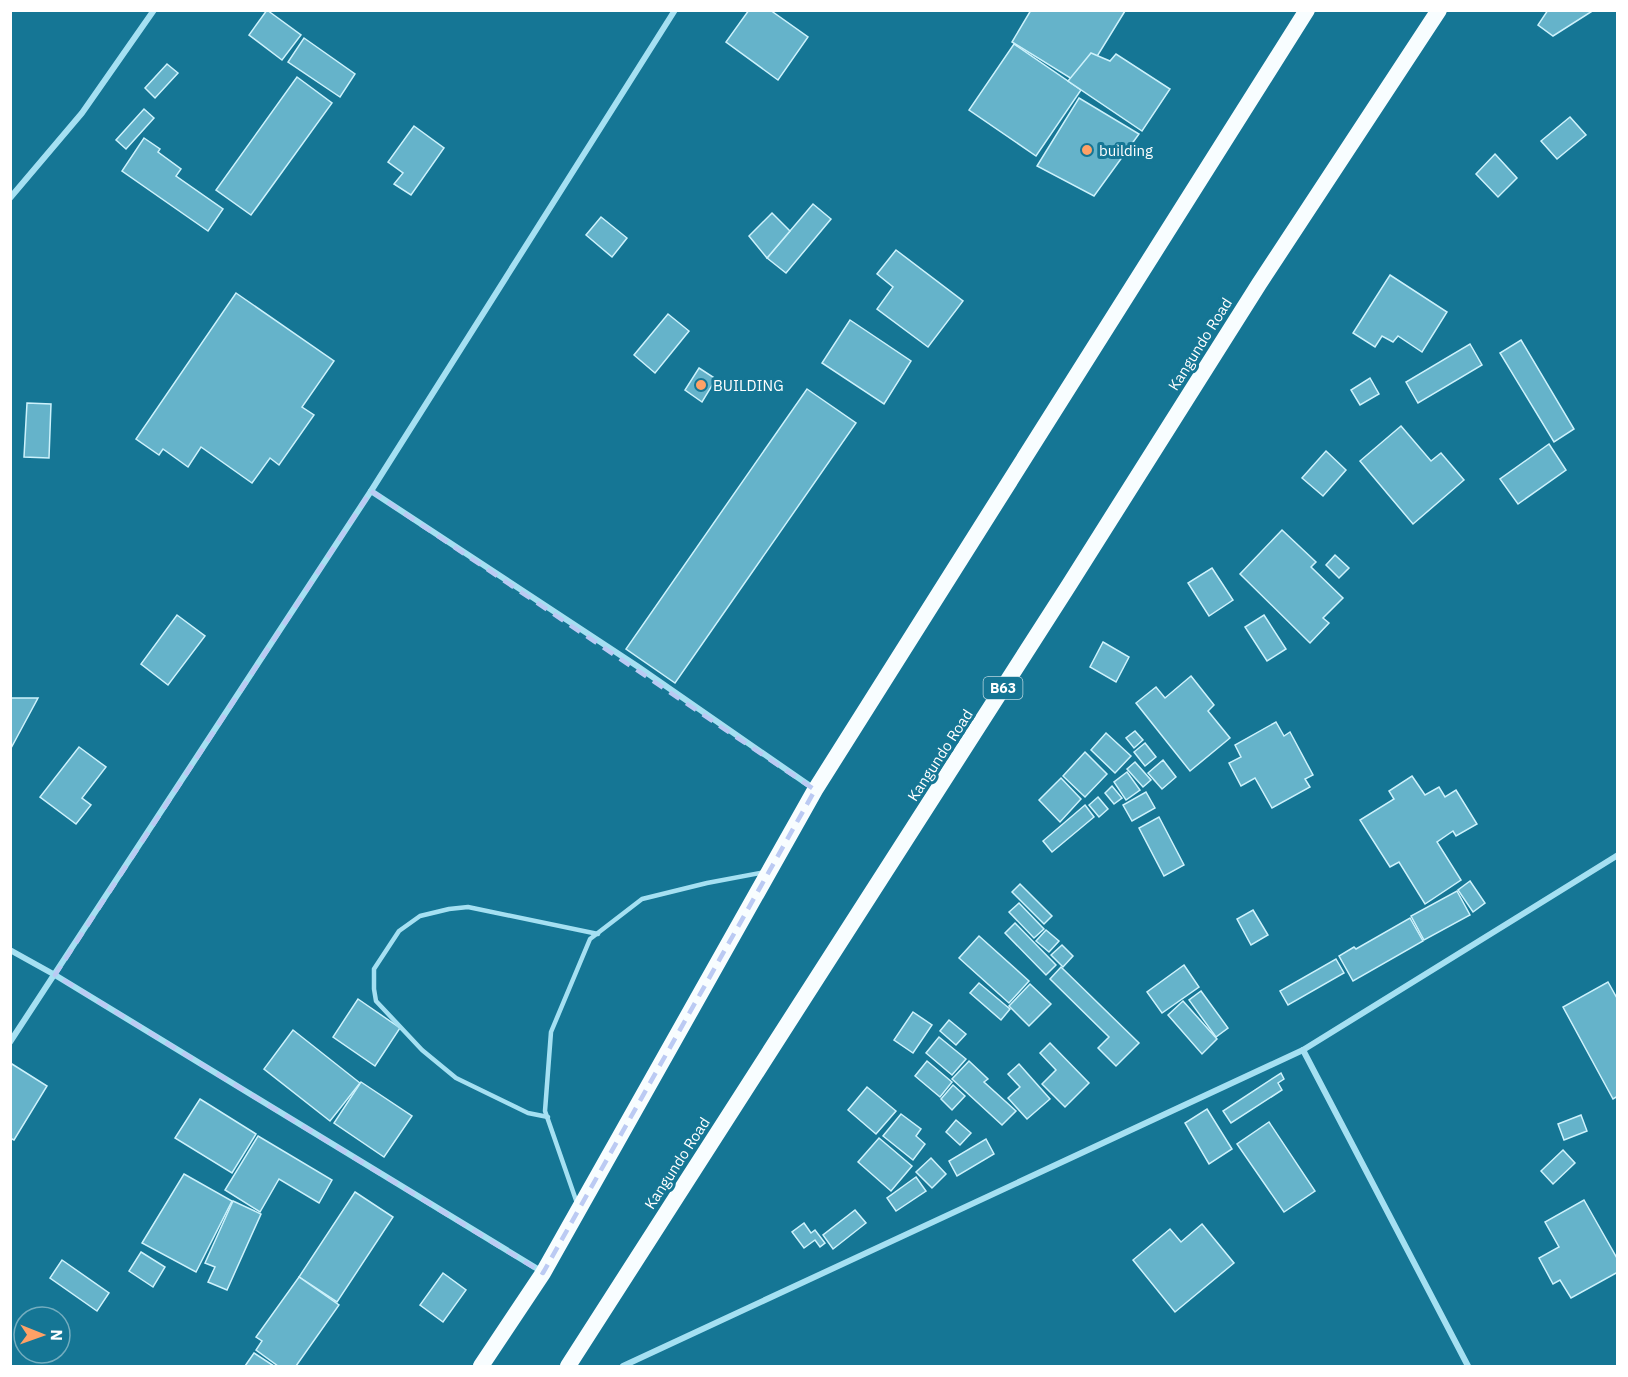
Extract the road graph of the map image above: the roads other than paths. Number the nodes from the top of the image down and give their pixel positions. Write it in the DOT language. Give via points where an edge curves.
graph roads {
  1 [pos="154,10"];
  2 [pos="675,10"];
  3 [pos="1307,10"];
  4 [pos="1439,10"];
  5 [pos="10,198"];
  6 [pos="371,490"];
  7 [pos="815,790"];
  8 [pos="1617,855"];
  9 [pos="770,871"];
  10 [pos="598,934"];
  11 [pos="10,950"];
  12 [pos="55,975"];
  13 [pos="10,1042"];
  14 [pos="1303,1050"];
  15 [pos="548,1118"];
  16 [pos="579,1209"];
  17 [pos="543,1273"];
  18 [pos="481,1366"];
  19 [pos="568,1366"];
  20 [pos="623,1366"];
  21 [pos="1468,1366"];
  1 -- 5 [label="street" via="82,114"];
  2 -- 6 [label="street"];
  3 -- 7 [label="highway"];
  4 -- 19 [label="highway, Kangundo Road / B63" via="1259,284"];
  6 -- 7 [label="street" via="637,666"];
  6 -- 12 [label="street"];
  7 -- 9 [label="highway"];
  8 -- 14 [label="street"];
  9 -- 10 [label="lane" via="642,899"];
  9 -- 16 [label="highway"];
  10 -- 15 [label="lane" via="590,939 551,1032 545,1111"];
  10 -- 15 [label="lane" via="468,907 449,909 420,916 399,931 374,969 376,1001 422,1050 456,1078 528,1113"];
  11 -- 12 [label="street"];
  12 -- 13 [label="street"];
  12 -- 17 [label="street"];
  14 -- 20 [label="street"];
  14 -- 21 [label="street"];
  15 -- 16 [label="lane"];
  16 -- 17 [label="highway"];
  17 -- 18 [label="highway"];
}
